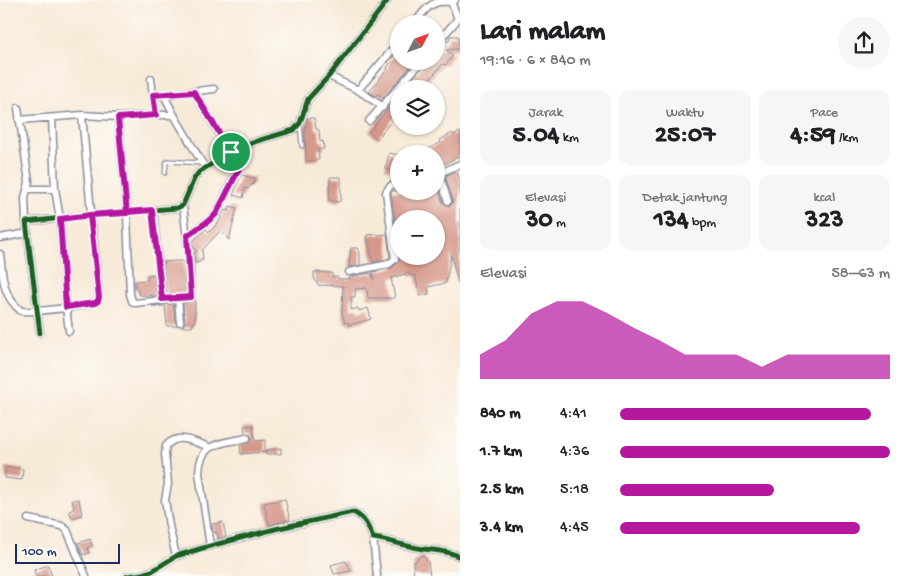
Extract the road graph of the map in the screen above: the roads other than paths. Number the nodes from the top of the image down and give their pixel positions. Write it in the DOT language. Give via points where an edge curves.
graph roads {
  1 [pos="388,0"];
  2 [pos="453,1"];
  3 [pos="421,15"];
  4 [pos="445,34"];
  5 [pos="390,53"];
  6 [pos="414,70"];
  7 [pos="329,76"];
  8 [pos="150,79"];
  9 [pos="214,89"];
  10 [pos="358,90"];
  11 [pos="194,92"];
  12 [pos="164,94"];
  13 [pos="153,95"];
  14 [pos="383,107"];
  15 [pos="18,108"];
  16 [pos="82,115"];
  17 [pos="156,115"];
  18 [pos="174,115"];
  19 [pos="52,118"];
  20 [pos="118,118"];
  21 [pos="19,120"];
  22 [pos="369,121"];
  23 [pos="300,124"];
  24 [pos="302,146"];
  25 [pos="231,152"];
  26 [pos="460,164"];
  27 [pos="203,166"];
  28 [pos="445,171"];
  29 [pos="165,173"];
  30 [pos="390,186"];
  31 [pos="28,189"];
  32 [pos="55,189"];
  33 [pos="445,193"];
  34 [pos="448,201"];
  35 [pos="183,205"];
  36 [pos="152,210"];
  37 [pos="127,213"];
  38 [pos="90,215"];
  39 [pos="60,219"];
  40 [pos="26,222"];
  41 [pos="28,233"];
  42 [pos="187,236"];
  43 [pos="0,238"];
  44 [pos="0,254"];
  45 [pos="349,272"];
  46 [pos="178,298"];
  47 [pos="162,299"];
  48 [pos="66,307"];
  49 [pos="37,310"];
  50 [pos="180,322"];
  51 [pos="69,331"];
  52 [pos="40,332"];
  53 [pos="247,438"];
  54 [pos="209,447"];
  55 [pos="28,519"];
  56 [pos="373,538"];
  57 [pos="210,546"];
  58 [pos="176,556"];
  59 [pos="460,557"];
  60 [pos="86,576"];
  61 [pos="127,576"];
  62 [pos="377,576"];
  1 -- 7 [label="street"];
  2 -- 3 [label="street" via="434,3"];
  2 -- 4 [label="street" via="458,18"];
  5 -- 10 [label="street"];
  6 -- 14 [label="street"];
  7 -- 10 [label="street"];
  7 -- 23 [label="street" via="308,99"];
  8 -- 13 [label="street"];
  9 -- 11 [label="street"];
  10 -- 14 [label="street"];
  11 -- 12 [label="street"];
  11 -- 25 [label="street"];
  12 -- 13 [label="street"];
  12 -- 18 [label="street"];
  13 -- 17 [label="street"];
  14 -- 22 [label="street"];
  15 -- 21 [label="street"];
  16 -- 19 [label="street"];
  16 -- 20 [label="street"];
  16 -- 38 [label="street"];
  17 -- 18 [label="street"];
  17 -- 20 [label="street"];
  18 -- 27 [label="street"];
  19 -- 21 [label="street"];
  19 -- 32 [label="street"];
  20 -- 37 [label="street"];
  21 -- 31 [label="street" via="25,146"];
  23 -- 24 [label="lane"];
  23 -- 25 [label="street" via="294,130"];
  25 -- 27 [label="street"];
  25 -- 42 [label="street" via="240,167 216,214"];
  26 -- 28 [label="street"];
  27 -- 29 [label="lane" via="168,161"];
  27 -- 35 [label="street"];
  30 -- 45 [label="street" via="386,192 395,259 389,264"];
  31 -- 32 [label="street"];
  31 -- 40 [label="street"];
  32 -- 39 [label="street"];
  33 -- 34 [label="street"];
  35 -- 36 [label="street"];
  35 -- 42 [label="street"];
  36 -- 37 [label="street"];
  36 -- 47 [label="street"];
  37 -- 38 [label="street"];
  37 -- 47 [label="street" via="131,298 135,303"];
  38 -- 39 [label="street"];
  38 -- 48 [label="street" via="98,301"];
  39 -- 40 [label="street"];
  39 -- 48 [label="street"];
  40 -- 41 [label="street"];
  41 -- 43 [label="street"];
  41 -- 49 [label="street"];
  42 -- 46 [label="street" via="192,294"];
  44 -- 49 [label="street" via="8,298 21,311"];
  46 -- 47 [label="street"];
  46 -- 50 [label="street"];
  48 -- 49 [label="street"];
  48 -- 51 [label="street"];
  49 -- 52 [label="street"];
  53 -- 54 [label="street"];
  54 -- 57 [label="street" via="202,455 198,473"];
  54 -- 58 [label="street" via="184,438 174,439 166,446 168,480 165,500"];
  55 -- 60 [label="street" via="62,526"];
  56 -- 57 [label="street" via="368,524 353,512"];
  56 -- 59 [label="street"];
  56 -- 62 [label="street"];
  57 -- 58 [label="street"];
  58 -- 61 [label="street" via="152,571"];
}
